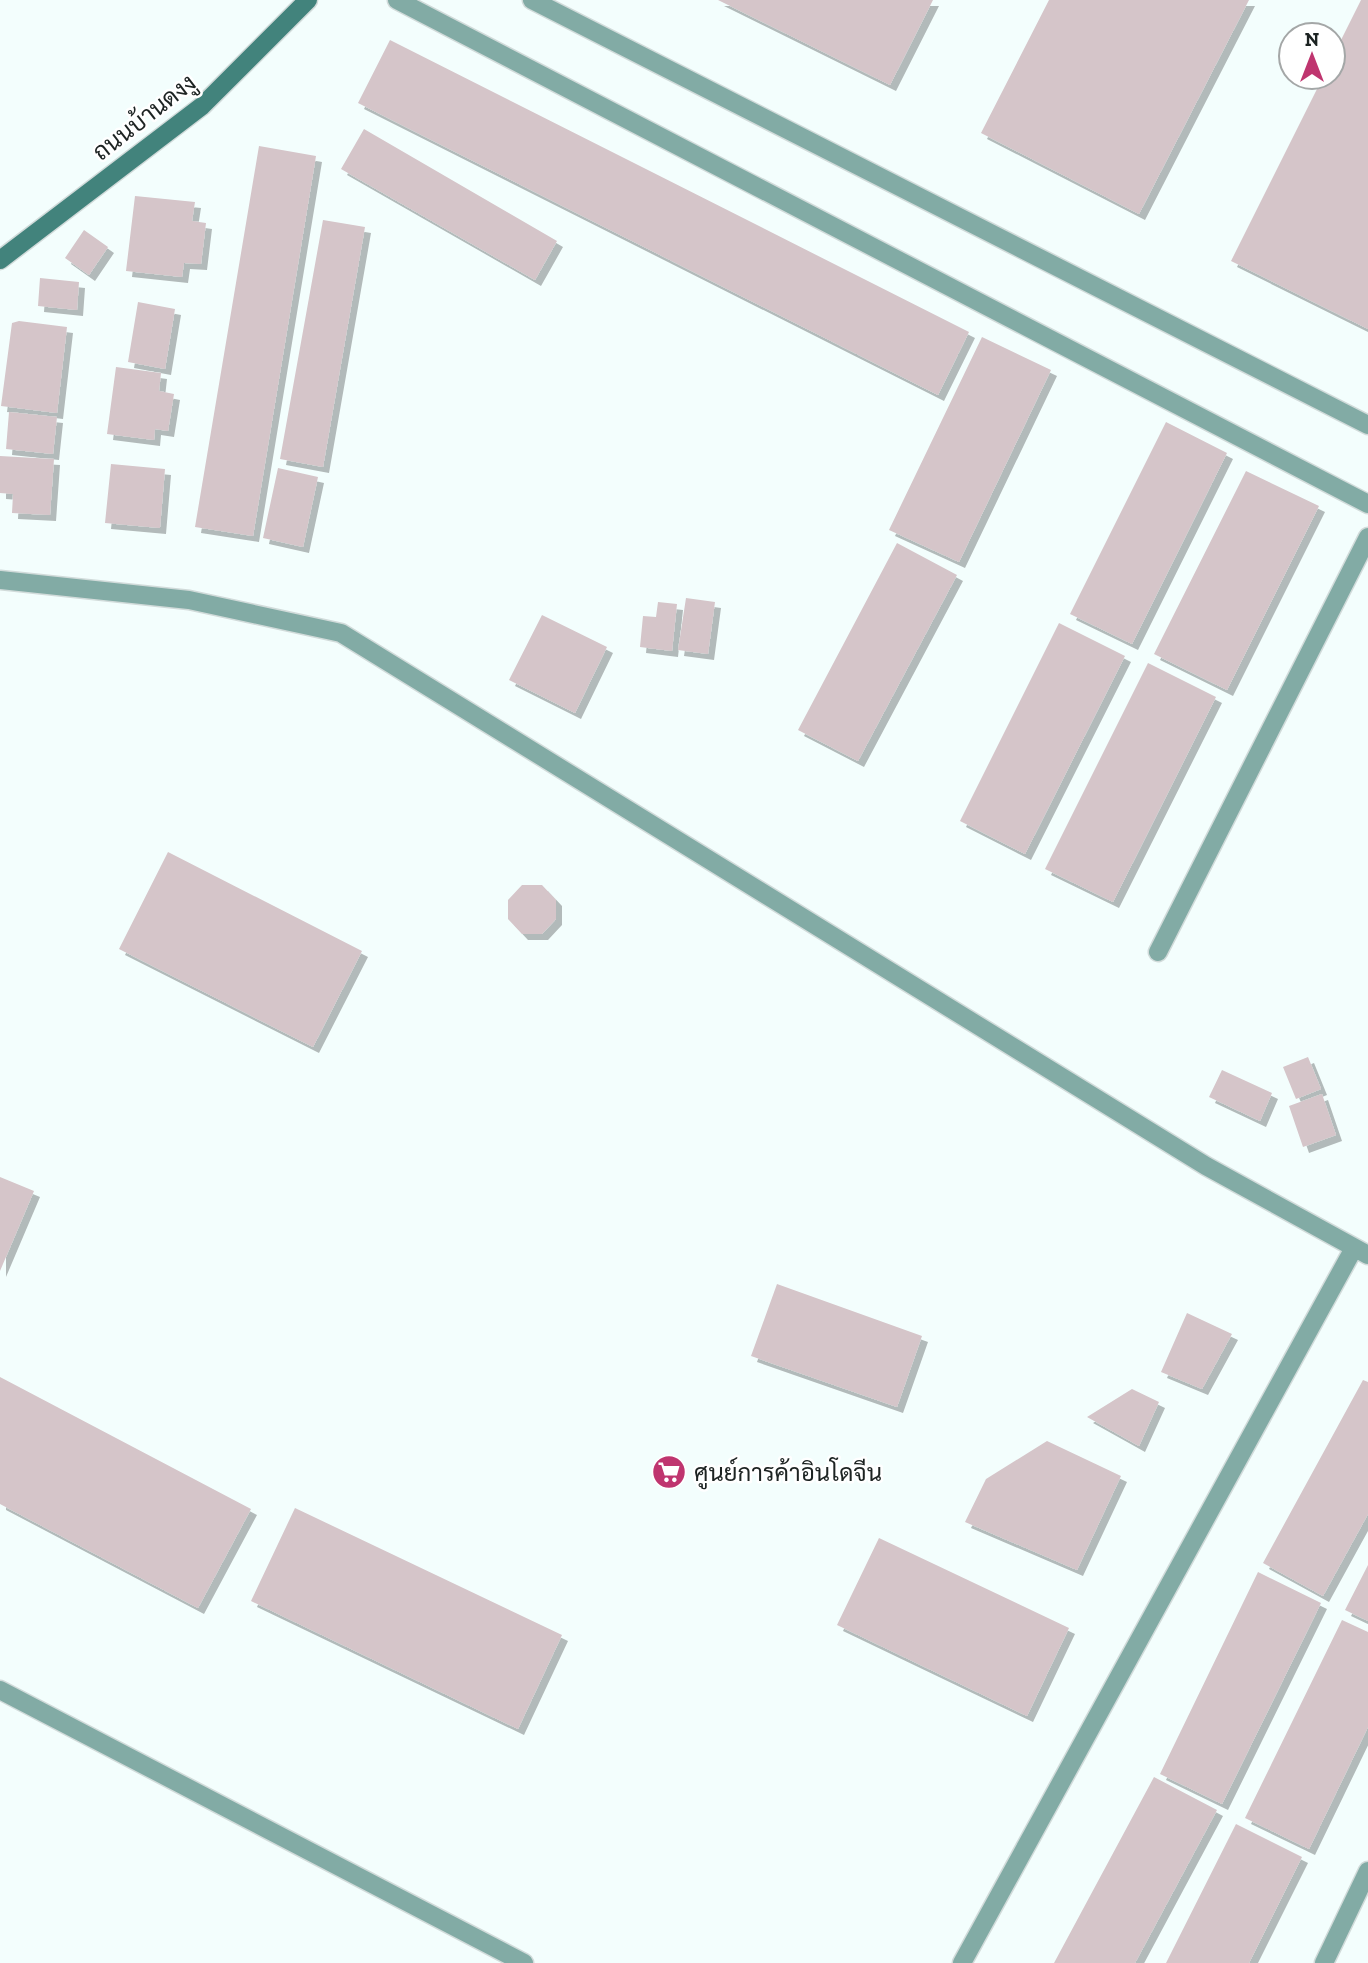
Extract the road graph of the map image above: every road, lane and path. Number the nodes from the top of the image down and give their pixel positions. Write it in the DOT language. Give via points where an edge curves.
graph roads {
  1 [pos="308,0"];
  2 [pos="397,0"];
  3 [pos="532,0"];
  4 [pos="0,260"];
  5 [pos="1368,425"];
  6 [pos="1368,504"];
  7 [pos="1368,537"];
  8 [pos="0,580"];
  9 [pos="1158,952"];
  10 [pos="1361,1251"];
  11 [pos="0,1690"];
  12 [pos="1368,1871"];
  13 [pos="524,1963"];
  14 [pos="962,1963"];
  15 [pos="1324,1963"];
  1 -- 4 [label="street, ถนนบ้านดงงู" via="202,106"];
  2 -- 6 [label="street"];
  3 -- 5 [label="street"];
  7 -- 9 [label="street"];
  8 -- 10 [label="street" via="189,600 341,633 1206,1166"];
  10 -- 14 [label="street"];
  11 -- 13 [label="street"];
  12 -- 15 [label="street"];
}
